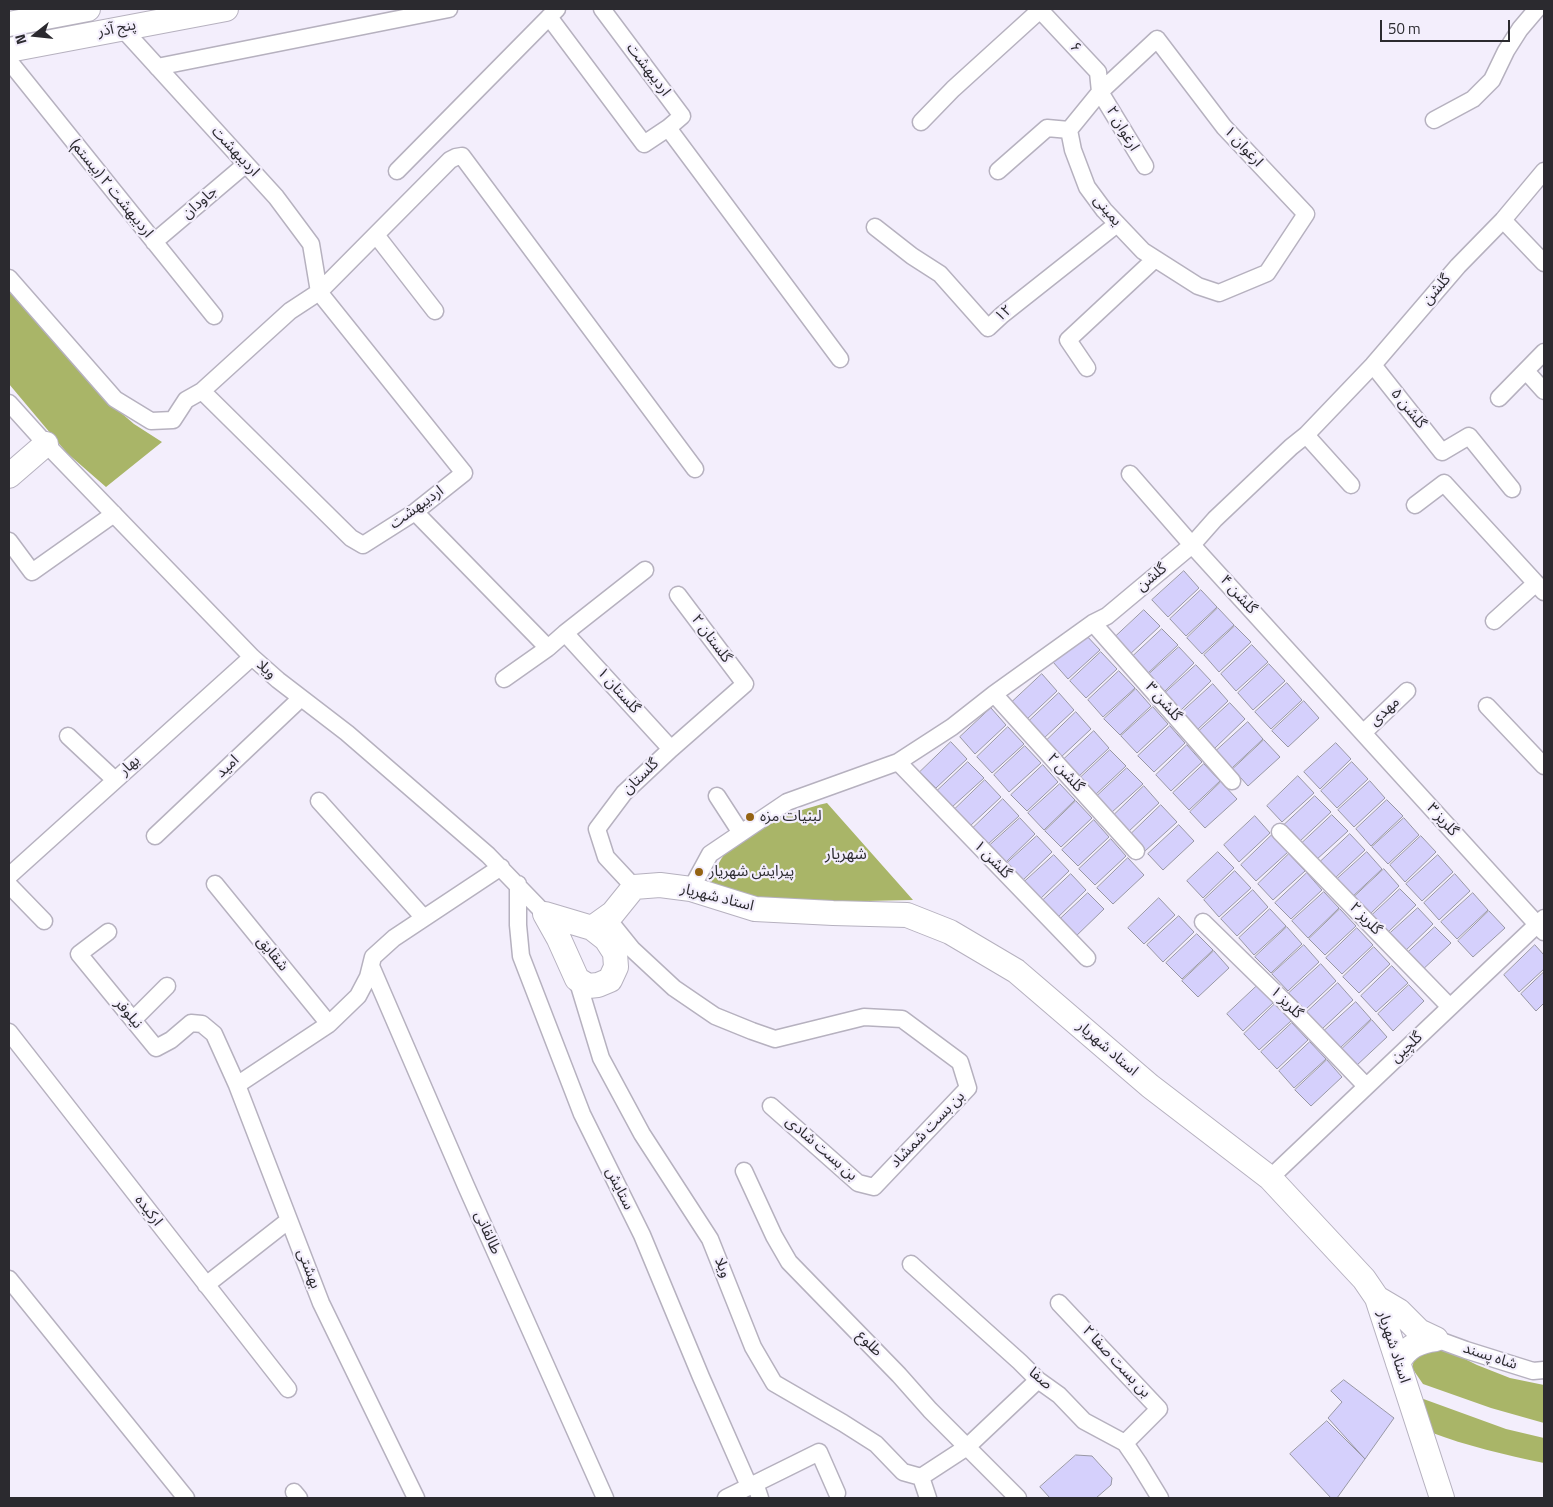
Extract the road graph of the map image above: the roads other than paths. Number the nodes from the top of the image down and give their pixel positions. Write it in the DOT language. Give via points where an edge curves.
graph roads {
  1 [pos="88,9"];
  2 [pos="226,9"];
  3 [pos="449,9"];
  4 [pos="602,9"];
  5 [pos="1537,9"];
  6 [pos="1040,10"];
  7 [pos="553,13"];
  8 [pos="9,24"];
  9 [pos="122,28"];
  10 [pos="9,50"];
  11 [pos="9,61"];
  12 [pos="157,67"];
  13 [pos="1100,92"];
  14 [pos="1434,120"];
  15 [pos="921,122"];
  16 [pos="668,128"];
  17 [pos="1069,130"];
  18 [pos="246,164"];
  19 [pos="1145,166"];
  20 [pos="397,171"];
  21 [pos="998,171"];
  22 [pos="1544,171"];
  23 [pos="1502,220"];
  24 [pos="1117,224"];
  25 [pos="875,227"];
  26 [pos="376,235"];
  27 [pos="154,242"];
  28 [pos="1155,259"];
  29 [pos="1544,264"];
  30 [pos="9,278"];
  31 [pos="319,292"];
  32 [pos="1219,293"];
  33 [pos="435,311"];
  34 [pos="214,316"];
  35 [pos="1544,352"];
  36 [pos="840,359"];
  37 [pos="1373,366"];
  38 [pos="1088,368"];
  39 [pos="1526,371"];
  40 [pos="202,391"];
  41 [pos="1544,391"];
  42 [pos="1499,398"];
  43 [pos="9,403"];
  44 [pos="1306,434"];
  45 [pos="46,444"];
  46 [pos="695,469"];
  47 [pos="1130,474"];
  48 [pos="9,476"];
  49 [pos="1351,485"];
  50 [pos="1512,489"];
  51 [pos="1415,505"];
  52 [pos="415,512"];
  53 [pos="114,514"];
  54 [pos="9,541"];
  55 [pos="1192,545"];
  56 [pos="645,570"];
  57 [pos="1540,588"];
  58 [pos="678,595"];
  59 [pos="1494,621"];
  60 [pos="1093,623"];
  61 [pos="565,633"];
  62 [pos="548,648"];
  63 [pos="252,657"];
  64 [pos="504,678"];
  65 [pos="745,684"];
  66 [pos="1407,691"];
  67 [pos="994,694"];
  68 [pos="301,698"];
  69 [pos="1487,706"];
  70 [pos="1346,715"];
  71 [pos="1363,733"];
  72 [pos="68,736"];
  73 [pos="670,749"];
  74 [pos="898,762"];
  75 [pos="1544,766"];
  76 [pos="115,780"];
  77 [pos="1232,781"];
  78 [pos="717,796"];
  79 [pos="319,801"];
  80 [pos="1280,832"];
  81 [pos="741,833"];
  82 [pos="155,836"];
  83 [pos="1136,851"];
  84 [pos="501,868"];
  85 [pos="9,876"];
  86 [pos="215,884"];
  87 [pos="518,884"];
  88 [pos="9,885"];
  89 [pos="634,887"];
  90 [pos="691,890"];
  91 [pos="545,914"];
  92 [pos="424,918"];
  93 [pos="44,921"];
  94 [pos="1203,922"];
  95 [pos="599,923"];
  96 [pos="1542,924"];
  97 [pos="108,932"];
  98 [pos="1087,958"];
  99 [pos="371,966"];
  100 [pos="577,979"];
  101 [pos="167,986"];
  102 [pos="1450,1007"];
  103 [pos="133,1020"];
  104 [pos="329,1024"];
  105 [pos="9,1032"];
  106 [pos="214,1034"];
  107 [pos="237,1085"];
  108 [pos="1366,1086"];
  109 [pos="771,1106"];
  110 [pos="744,1171"];
  111 [pos="1270,1178"];
  112 [pos="874,1186"];
  113 [pos="289,1220"];
  114 [pos="911,1264"];
  115 [pos="9,1279"];
  116 [pos="206,1285"];
  117 [pos="1377,1298"];
  118 [pos="1059,1303"];
  119 [pos="1436,1339"];
  120 [pos="1398,1363"];
  121 [pos="1544,1370"];
  122 [pos="1038,1380"];
  123 [pos="288,1389"];
  124 [pos="1125,1443"];
  125 [pos="966,1447"];
  126 [pos="921,1477"];
  127 [pos="755,1489"];
  128 [pos="837,1493"];
  129 [pos="186,1498"];
  130 [pos="416,1498"];
  131 [pos="605,1498"];
  132 [pos="726,1498"];
  133 [pos="928,1498"];
  134 [pos="1018,1498"];
  135 [pos="1160,1498"];
  136 [pos="1442,1498"];
  1 -- 8 [label="street, پنج آذر"];
  2 -- 9 [label="street, پنج آذر"];
  3 -- 12 [label="street"];
  4 -- 16 [label="street, اردیبهشت" via="682,116"];
  5 -- 14 [label="street" via="1506,51 1492,80 1473,99"];
  6 -- 13 [label="street, ۶" via="1098,72"];
  6 -- 15 [label="street"];
  7 -- 16 [label="street" via="644,144"];
  7 -- 20 [label="street"];
  9 -- 10 [label="street, پنج آذر"];
  9 -- 12 [label="street, اردیبهشت"];
  11 -- 27 [label="street, اردیبهشت ۲ (بیستم)"];
  12 -- 18 [label="street, اردیبهشت"];
  13 -- 17 [label="street"];
  13 -- 19 [label="street, ارغوان ۲"];
  13 -- 32 [label="street, ارغوان ۱" via="1157,39 1224,127 1306,214 1267,273"];
  16 -- 36 [label="street"];
  17 -- 21 [label="street" via="1047,128"];
  17 -- 24 [label="street, یمینی" via="1087,187"];
  18 -- 27 [label="street, جاودان"];
  18 -- 31 [label="street, اردیبهشت" via="311,244"];
  22 -- 23 [label="street, گلشن"];
  23 -- 29 [label="street"];
  23 -- 37 [label="street, گلشن" via="1458,266"];
  24 -- 25 [label="street, ۱۲" via="988,328 940,274"];
  24 -- 28 [label="street, یمینی"];
  26 -- 31 [label="street"];
  26 -- 33 [label="street"];
  26 -- 46 [label="street" via="450,160 462,156"];
  27 -- 34 [label="street, اردیبهشت ۲ (بیستم)"];
  28 -- 32 [label="street, یمینی" via="1198,286"];
  28 -- 38 [label="street" via="1068,340"];
  30 -- 40 [label="street" via="115,399 152,421 173,420 186,400"];
  31 -- 40 [label="street" via="290,311"];
  31 -- 52 [label="street, اردیبهشت" via="464,473"];
  35 -- 39 [label="street"];
  37 -- 44 [label="street, گلشن"];
  37 -- 50 [label="street, گلشن ۵" via="1442,452 1469,436"];
  39 -- 41 [label="street"];
  39 -- 42 [label="street"];
  40 -- 52 [label="street, اردیبهشت" via="352,538 363,545"];
  43 -- 45 [label="street, ویلا"];
  44 -- 49 [label="street"];
  44 -- 55 [label="street, گلشن" via="1215,519"];
  45 -- 48 [label="street"];
  45 -- 53 [label="street, ویلا"];
  47 -- 55 [label="street, گلشن ۴"];
  51 -- 57 [label="street" via="1444,483"];
  52 -- 62 [label="street"];
  53 -- 54 [label="street" via="32,572"];
  53 -- 63 [label="street, ویلا"];
  55 -- 60 [label="street, گلشن" via="1107,616"];
  55 -- 70 [label="street, گلشن ۴"];
  56 -- 61 [label="street"];
  57 -- 59 [label="street"];
  58 -- 65 [label="street, گلستان ۲"];
  60 -- 67 [label="street, گلشن"];
  60 -- 77 [label="street, گلشن ۳"];
  61 -- 62 [label="street"];
  61 -- 73 [label="street, گلستان ۱"];
  62 -- 64 [label="street"];
  63 -- 68 [label="street, ویلا"];
  63 -- 76 [label="street, بهار"];
  65 -- 73 [label="street, گلستان"];
  66 -- 71 [label="street, مهدی"];
  67 -- 74 [label="street, گلشن" via="952,727"];
  67 -- 83 [label="street, گلشن ۲"];
  68 -- 82 [label="street, امید"];
  68 -- 84 [label="street, ویلا"];
  69 -- 75 [label="street"];
  70 -- 71 [label="street, گلریز ۳"];
  71 -- 96 [label="street, گلریز ۳"];
  72 -- 76 [label="street"];
  73 -- 89 [label="street, گلستان" via="624,793 597,829 606,857"];
  74 -- 81 [label="street, گلشن" via="786,802"];
  74 -- 98 [label="street, گلشن ۱"];
  76 -- 85 [label="street, بهار"];
  78 -- 81 [label="street"];
  79 -- 92 [label="street"];
  80 -- 102 [label="street, گلریز ۲"];
  81 -- 90 [label="street, گلشن" via="710,854"];
  84 -- 87 [label="street, ویلا"];
  84 -- 92 [label="street"];
  86 -- 104 [label="street, شقایق"];
  87 -- 91 [label="street, ویلا"];
  87 -- 127 [label="street, ستایش" via="521,956 571,1086 642,1235 701,1377"];
  88 -- 93 [label="street"];
  89 -- 90 [label="street, استاد شهریار" via="660,885"];
  89 -- 95 [label="street"];
  90 -- 111 [label="street, استاد شهریار" via="755,909 907,915 950,932 1016,971 1150,1086"];
  91 -- 95 [label="street"];
  91 -- 100 [label="street"];
  92 -- 99 [label="street" via="373,957"];
  94 -- 108 [label="street, گلریز ۱"];
  95 -- 100 [label="street" via="615,952 616,967 610,980 598,985 588,986"];
  95 -- 112 [label="street, بن بست شمشاد" via="674,988 715,1016 742,1027 775,1039 864,1016 902,1019 960,1062 968,1088"];
  96 -- 102 [label="street, گلچین"];
  97 -- 103 [label="street, نیلوفر" via="79,954"];
  99 -- 104 [label="street" via="358,996"];
  99 -- 131 [label="street, طالقانی"];
  100 -- 126 [label="street, ویلا" via="601,1058 642,1134 710,1239 753,1347 774,1382 876,1444 903,1472"];
  101 -- 103 [label="street"];
  102 -- 108 [label="street, گلچین"];
  103 -- 106 [label="street, نیلوفر" via="156,1048 191,1023 202,1024"];
  104 -- 107 [label="street"];
  105 -- 116 [label="street, ارکیده"];
  106 -- 107 [label="street, بهشتی"];
  107 -- 113 [label="street, بهشتی"];
  108 -- 111 [label="street, گلچین"];
  109 -- 112 [label="street, بن بست شادی" via="858,1183"];
  110 -- 125 [label="street, طلوع" via="789,1262"];
  111 -- 117 [label="street, استاد شهریار" via="1364,1279"];
  113 -- 116 [label="street"];
  113 -- 130 [label="street, بهشتی" via="322,1303"];
  114 -- 122 [label="street, صفا"];
  115 -- 129 [label="street"];
  116 -- 123 [label="street, ارکیده"];
  117 -- 119 [label="street" via="1399,1311 1419,1331"];
  117 -- 120 [label="street, استاد شهریار"];
  118 -- 124 [label="street, بن بست صفا ۲" via="1159,1409"];
  119 -- 120 [label="street" via="1425,1340 1412,1347 1403,1353"];
  119 -- 121 [label="street, شاه پسند" via="1533,1371"];
  120 -- 136 [label="street, استاد شهریار"];
  122 -- 124 [label="street, صفا" via="1059,1395 1084,1421"];
  122 -- 125 [label="street"];
  124 -- 135 [label="street, صفا"];
  125 -- 126 [label="street"];
  125 -- 134 [label="street, طلوع"];
  126 -- 133 [label="street"];
  127 -- 128 [label="street" via="819,1452"];
  127 -- 132 [label="street"];
}
